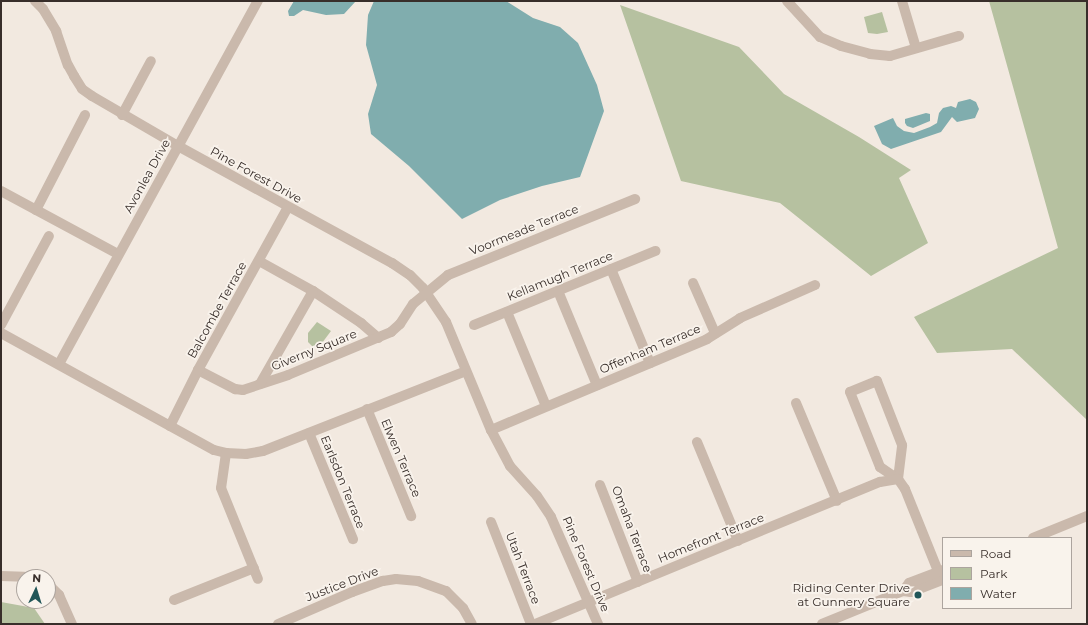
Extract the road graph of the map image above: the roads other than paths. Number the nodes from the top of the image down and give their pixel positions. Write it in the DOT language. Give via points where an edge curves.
graph roads {
  1 [pos="35,1"];
  2 [pos="258,1"];
  3 [pos="787,1"];
  4 [pos="902,1"];
  5 [pos="959,36"];
  6 [pos="916,48"];
  7 [pos="151,60"];
  8 [pos="85,115"];
  9 [pos="122,115"];
  10 [pos="178,146"];
  11 [pos="1,191"];
  12 [pos="635,199"];
  13 [pos="288,207"];
  14 [pos="36,210"];
  15 [pos="49,236"];
  16 [pos="656,251"];
  17 [pos="118,254"];
  18 [pos="259,261"];
  19 [pos="611,269"];
  20 [pos="693,283"];
  21 [pos="816,285"];
  22 [pos="313,291"];
  23 [pos="558,291"];
  24 [pos="426,292"];
  25 [pos="507,312"];
  26 [pos="1,325"];
  27 [pos="474,325"];
  28 [pos="1,333"];
  29 [pos="715,333"];
  30 [pos="378,338"];
  31 [pos="650,363"];
  32 [pos="59,364"];
  33 [pos="198,370"];
  34 [pos="466,371"];
  35 [pos="260,384"];
  36 [pos="597,385"];
  37 [pos="796,402"];
  38 [pos="546,406"];
  39 [pos="367,409"];
  40 [pos="170,426"];
  41 [pos="491,430"];
  42 [pos="309,434"];
  43 [pos="697,442"];
  44 [pos="226,453"];
  45 [pos="898,479"];
  46 [pos="600,485"];
  47 [pos="837,501"];
  48 [pos="411,516"];
  49 [pos="1087,516"];
  50 [pos="491,522"];
  51 [pos="1035,537"];
  52 [pos="353,540"];
  53 [pos="738,542"];
  54 [pos="254,568"];
  55 [pos="941,574"];
  56 [pos="1,576"];
  57 [pos="16,577"];
  58 [pos="258,579"];
  59 [pos="638,582"];
  60 [pos="56,592"];
  61 [pos="174,600"];
  62 [pos="588,602"];
  63 [pos="72,624"];
  64 [pos="278,624"];
  65 [pos="472,624"];
  66 [pos="531,624"];
  67 [pos="534,624"];
  68 [pos="598,624"];
  69 [pos="822,624"];
  1 -- 9 [label="street, Pine Forest Drive" via="50,19 68,65 82,89"];
  2 -- 10 [label="street, Avonlea Drive"];
  3 -- 6 [label="street" via="814,32 828,42 870,54 890,56"];
  4 -- 6 [label="street"];
  5 -- 6 [label="street"];
  7 -- 9 [label="street"];
  8 -- 14 [label="street"];
  9 -- 10 [label="street, Pine Forest Drive"];
  10 -- 13 [label="street, Pine Forest Drive"];
  10 -- 17 [label="street, Avonlea Drive"];
  11 -- 14 [label="street"];
  12 -- 24 [label="street, Voormeade Terrace" via="452,274"];
  13 -- 18 [label="street, Balcombe Terrace"];
  13 -- 24 [label="street, Pine Forest Drive" via="392,263 410,275"];
  14 -- 17 [label="street"];
  15 -- 26 [label="street"];
  16 -- 19 [label="street, Kellamugh Terrace"];
  17 -- 32 [label="street, Avonlea Drive"];
  18 -- 22 [label="street, Giverny Square"];
  18 -- 33 [label="street, Balcombe Terrace"];
  19 -- 23 [label="street, Kellamugh Terrace"];
  19 -- 31 [label="street"];
  20 -- 29 [label="street"];
  21 -- 29 [label="street, Offenham Terrace" via="740,318"];
  22 -- 30 [label="street, Giverny Square" via="361,322"];
  22 -- 35 [label="street, Giverny Square"];
  23 -- 25 [label="street, Kellamugh Terrace"];
  23 -- 36 [label="street"];
  24 -- 30 [label="street, Giverny Square" via="410,307 397,327"];
  24 -- 34 [label="street, Pine Forest Drive" via="446,322"];
  25 -- 27 [label="street, Kellamugh Terrace"];
  25 -- 38 [label="street"];
  28 -- 32 [label="street"];
  29 -- 31 [label="street, Offenham Terrace" via="706,340"];
  30 -- 35 [label="street, Giverny Square"];
  31 -- 36 [label="street, Offenham Terrace"];
  32 -- 40 [label="street"];
  33 -- 35 [label="street, Giverny Square" via="234,389 243,390"];
  33 -- 40 [label="street, Balcombe Terrace"];
  34 -- 39 [label="street"];
  34 -- 41 [label="street, Pine Forest Drive"];
  36 -- 38 [label="street, Offenham Terrace"];
  37 -- 47 [label="street"];
  38 -- 41 [label="street, Offenham Terrace"];
  39 -- 42 [label="street"];
  39 -- 48 [label="street, Elwen Terrace"];
  40 -- 44 [label="street" via="214,450"];
  41 -- 62 [label="street, Pine Forest Drive" via="510,466 552,517"];
  42 -- 44 [label="street" via="264,451 246,454"];
  42 -- 52 [label="street, Earlsdon Terrace"];
  43 -- 53 [label="street"];
  44 -- 54 [label="street" via="221,488"];
  45 -- 45 [label="street" via="902,445 877,381 850,392 880,467"];
  45 -- 47 [label="street, Homefront Terrace" via="880,482"];
  45 -- 55 [label="street" via="905,489"];
  46 -- 59 [label="street, Omaha Terrace"];
  47 -- 53 [label="street, Homefront Terrace"];
  49 -- 51 [label="street"];
  50 -- 66 [label="street, Utah Terrace"];
  53 -- 59 [label="street, Homefront Terrace"];
  54 -- 58 [label="street"];
  54 -- 61 [label="street"];
  55 -- 69 [label="street" via="911,592 903,591"];
  56 -- 57 [label="street"];
  59 -- 62 [label="street, Homefront Terrace"];
  60 -- 63 [label="street"];
  62 -- 67 [label="street, Homefront Terrace"];
  62 -- 68 [label="street, Pine Forest Drive"];
  64 -- 65 [label="street, Justice Drive" via="352,592 396,579 427,583 446,592 455,598"];
}
